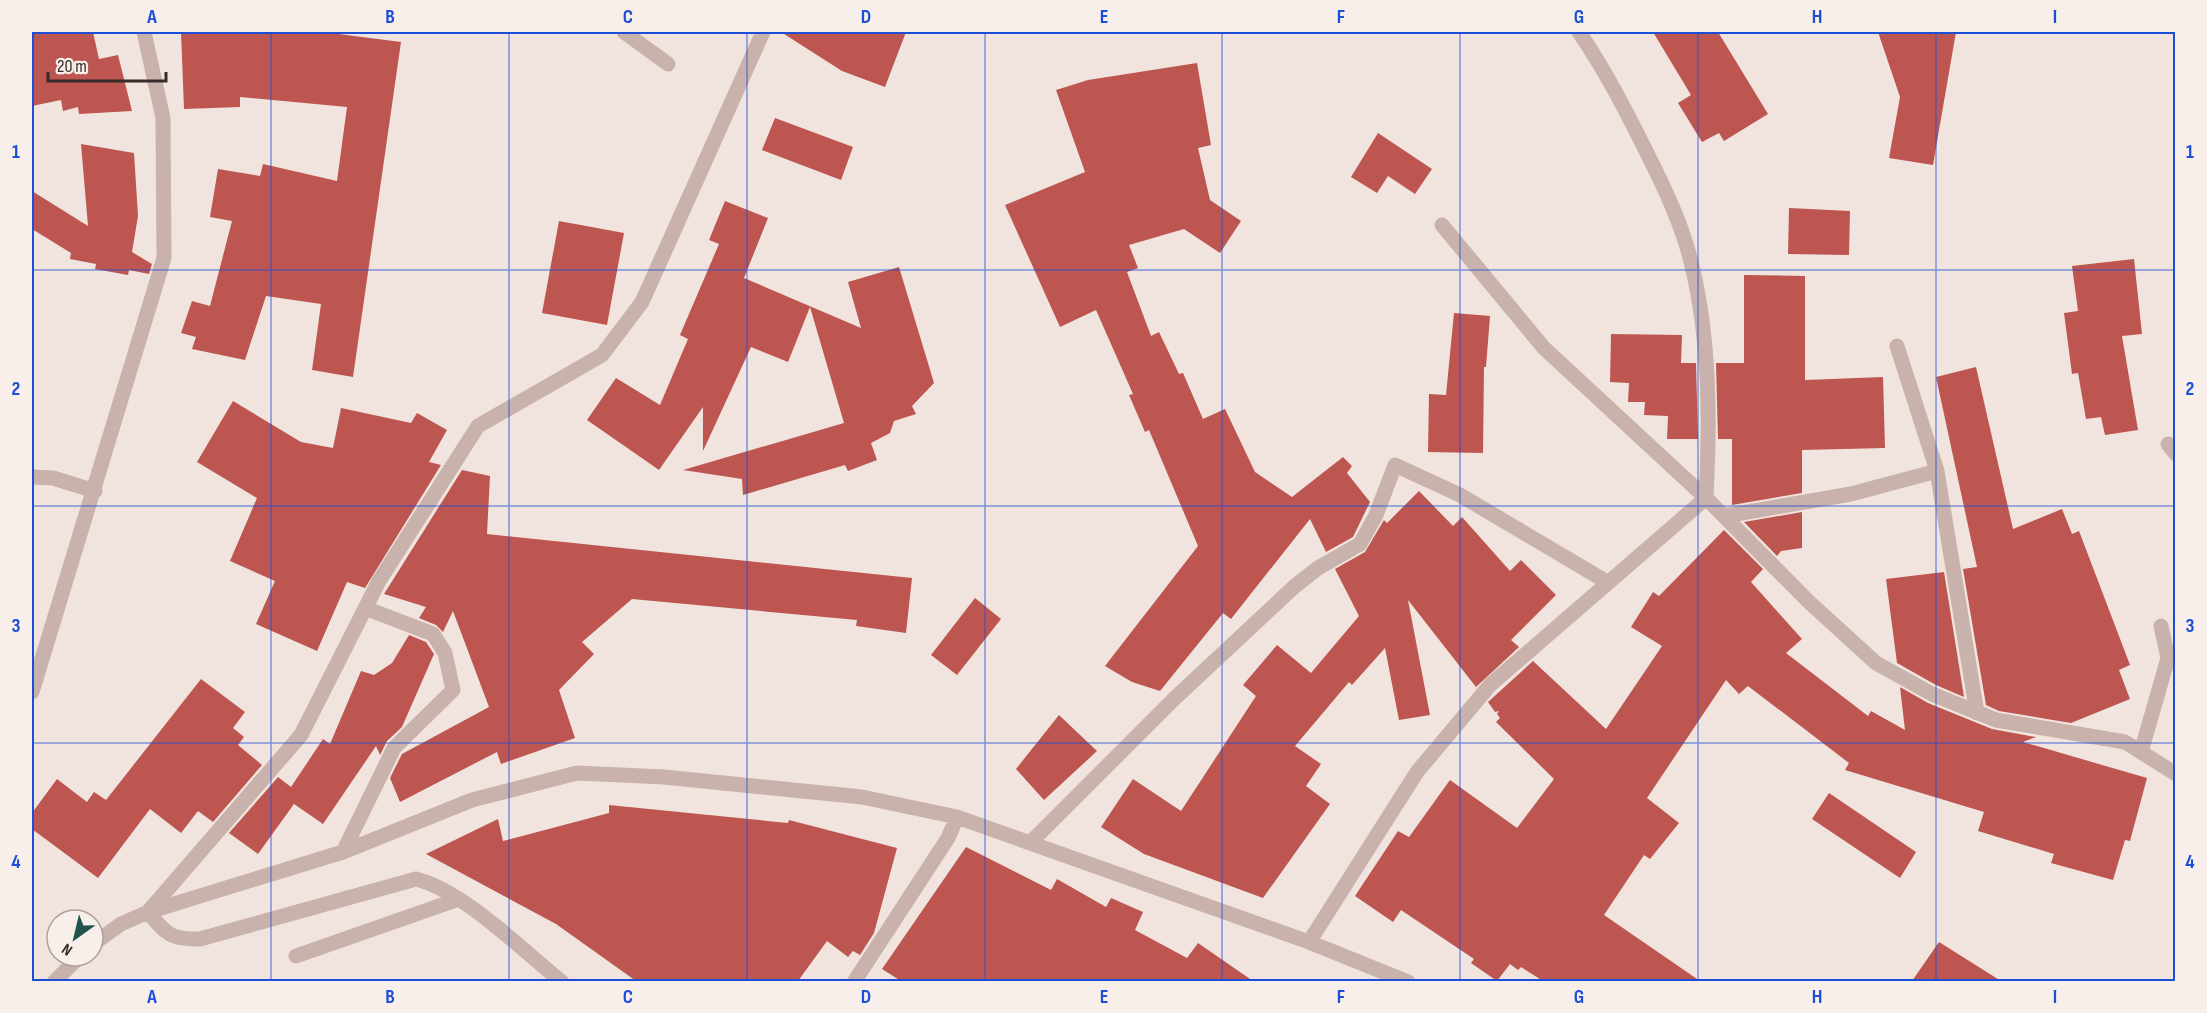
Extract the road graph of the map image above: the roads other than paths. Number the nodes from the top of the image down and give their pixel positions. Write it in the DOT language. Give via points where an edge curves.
graph roads {
  1 [pos="144,32"];
  2 [pos="624,32"];
  3 [pos="763,32"];
  4 [pos="1579,32"];
  5 [pos="668,64"];
  6 [pos="1442,225"];
  7 [pos="1897,346"];
  8 [pos="1937,471"];
  9 [pos="32,477"];
  10 [pos="95,491"];
  11 [pos="1706,498"];
  12 [pos="1724,516"];
  13 [pos="1607,582"];
  14 [pos="365,608"];
  15 [pos="2162,626"];
  16 [pos="32,692"];
  17 [pos="1977,712"];
  18 [pos="2141,752"];
  19 [pos="2175,774"];
  20 [pos="957,817"];
  21 [pos="1030,843"];
  22 [pos="343,852"];
  23 [pos="459,899"];
  24 [pos="148,912"];
  25 [pos="105,935"];
  26 [pos="1309,942"];
  27 [pos="296,956"];
  28 [pos="68,968"];
  29 [pos="54,981"];
  30 [pos="562,981"];
  31 [pos="854,981"];
  32 [pos="1408,981"];
  1 -- 10 [label="street" via="163,118 164,258"];
  2 -- 5 [label="street"];
  3 -- 14 [label="street" via="642,302 602,354 478,426"];
  4 -- 11 [label="street" via="1607,73 1667,194 1692,265 1703,334 1710,426"];
  6 -- 11 [label="street" via="1544,348"];
  7 -- 8 [label="street"];
  8 -- 12 [label="street" via="1851,494"];
  8 -- 17 [label="street"];
  9 -- 10 [label="street" via="52,478"];
  10 -- 16 [label="street"];
  11 -- 12 [label="street"];
  11 -- 13 [label="street"];
  12 -- 17 [label="street" via="1876,663 1932,694"];
  13 -- 21 [label="street" via="1460,495 1395,465 1360,544 1294,586"];
  13 -- 26 [label="street" via="1490,684 1417,772"];
  14 -- 22 [label="street" via="433,634 445,653 453,690 394,748"];
  14 -- 24 [label="street" via="301,735"];
  15 -- 18 [label="street" via="2168,658"];
  17 -- 18 [label="street" via="1996,720 2125,742"];
  18 -- 19 [label="street"];
  20 -- 21 [label="street"];
  20 -- 22 [label="street" via="862,797 664,777 578,773 472,800"];
  20 -- 31 [label="street" via="948,838"];
  21 -- 26 [label="street"];
  22 -- 24 [label="street"];
  23 -- 24 [label="street" via="435,884 416,879 200,939 178,940 164,932"];
  23 -- 27 [label="street"];
  23 -- 30 [label="street"];
  24 -- 25 [label="street"];
  26 -- 32 [label="street"];
  28 -- 29 [label="street"];
}
